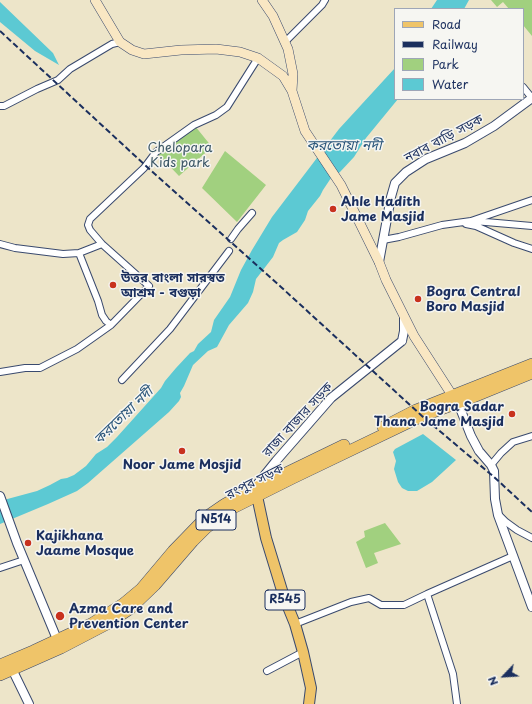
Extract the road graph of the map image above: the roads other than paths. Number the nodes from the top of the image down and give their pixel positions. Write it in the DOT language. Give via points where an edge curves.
graph roads {
  1 [pos="95,0"];
  2 [pos="262,0"];
  3 [pos="324,0"];
  4 [pos="120,42"];
  5 [pos="285,42"];
  6 [pos="258,58"];
  7 [pos="524,88"];
  8 [pos="292,91"];
  9 [pos="532,98"];
  10 [pos="0,106"];
  11 [pos="532,200"];
  12 [pos="252,213"];
  13 [pos="471,221"];
  14 [pos="461,223"];
  15 [pos="532,226"];
  16 [pos="231,239"];
  17 [pos="383,240"];
  18 [pos="0,244"];
  19 [pos="102,244"];
  20 [pos="532,249"];
  21 [pos="229,251"];
  22 [pos="79,253"];
  23 [pos="379,262"];
  24 [pos="404,317"];
  25 [pos="111,325"];
  26 [pos="402,341"];
  27 [pos="418,342"];
  28 [pos="532,364"];
  29 [pos="0,372"];
  30 [pos="532,373"];
  31 [pos="122,380"];
  32 [pos="455,399"];
  33 [pos="532,436"];
  34 [pos="491,465"];
  35 [pos="255,493"];
  36 [pos="0,496"];
  37 [pos="498,514"];
  38 [pos="532,538"];
  39 [pos="514,556"];
  40 [pos="24,560"];
  41 [pos="0,568"];
  42 [pos="427,594"];
  43 [pos="532,607"];
  44 [pos="295,624"];
  45 [pos="59,644"];
  46 [pos="303,652"];
  47 [pos="7,665"];
  48 [pos="267,671"];
  49 [pos="0,675"];
  50 [pos="29,704"];
  51 [pos="309,704"];
  52 [pos="457,704"];
  1 -- 4 [label="main road"];
  2 -- 5 [label="main road"];
  3 -- 5 [label="street"];
  4 -- 6 [label="main road" via="144,54 216,49 240,52"];
  4 -- 10 [label="street" via="70,68 58,80"];
  5 -- 8 [label="main road" via="293,74"];
  6 -- 8 [label="main road" via="283,76"];
  6 -- 19 [label="street" via="227,107 216,115 194,124 156,152 144,168 90,219 90,230"];
  7 -- 9 [label="street"];
  8 -- 23 [label="main road" via="305,132 341,185"];
  9 -- 17 [label="street, নবাব বাড়ি সড়ক" via="494,126 465,143 426,159 406,172 395,183"];
  11 -- 13 [label="street"];
  12 -- 16 [label="street"];
  13 -- 14 [label="street"];
  13 -- 15 [label="street"];
  14 -- 17 [label="street" via="442,225"];
  14 -- 20 [label="street" via="476,226"];
  17 -- 23 [label="street, নবাব বাড়ি সড়ক"];
  18 -- 22 [label="street" via="63,254"];
  19 -- 22 [label="street"];
  19 -- 25 [label="street" via="149,286"];
  21 -- 31 [label="street" via="170,329"];
  22 -- 25 [label="street" via="102,315"];
  23 -- 24 [label="main road"];
  24 -- 26 [label="street"];
  24 -- 27 [label="main road"];
  25 -- 29 [label="street" via="77,349 40,368"];
  26 -- 27 [label="street"];
  26 -- 35 [label="street, রাজা বাজার সড়ক" via="331,398 276,461"];
  27 -- 32 [label="main road"];
  28 -- 32 [label="highway, রংপুর সড়ক / N514"];
  30 -- 32 [label="highway, রংপুর সড়ক"];
  32 -- 34 [label="street" via="473,441"];
  32 -- 35 [label="highway, রংপুর সড়ক / N514"];
  33 -- 34 [label="street" via="513,442"];
  34 -- 37 [label="street" via="494,471"];
  35 -- 44 [label="main road, R545" via="284,597"];
  35 -- 45 [label="highway, রংপুর সড়ক / N514" via="206,528 130,609 107,624"];
  36 -- 40 [label="street"];
  37 -- 38 [label="street" via="517,530"];
  37 -- 39 [label="street"];
  39 -- 42 [label="street"];
  39 -- 43 [label="street"];
  40 -- 41 [label="street"];
  40 -- 45 [label="street"];
  42 -- 44 [label="street" via="404,605 381,605 369,598 351,602"];
  42 -- 52 [label="street" via="453,674"];
  44 -- 46 [label="main road, R545"];
  45 -- 47 [label="highway, রংপুর সড়ক / N514"];
  46 -- 48 [label="street"];
  46 -- 51 [label="main road, R545" via="311,688"];
  47 -- 49 [label="highway, রংপুর সড়ক / N514"];
  47 -- 50 [label="street"];
}
